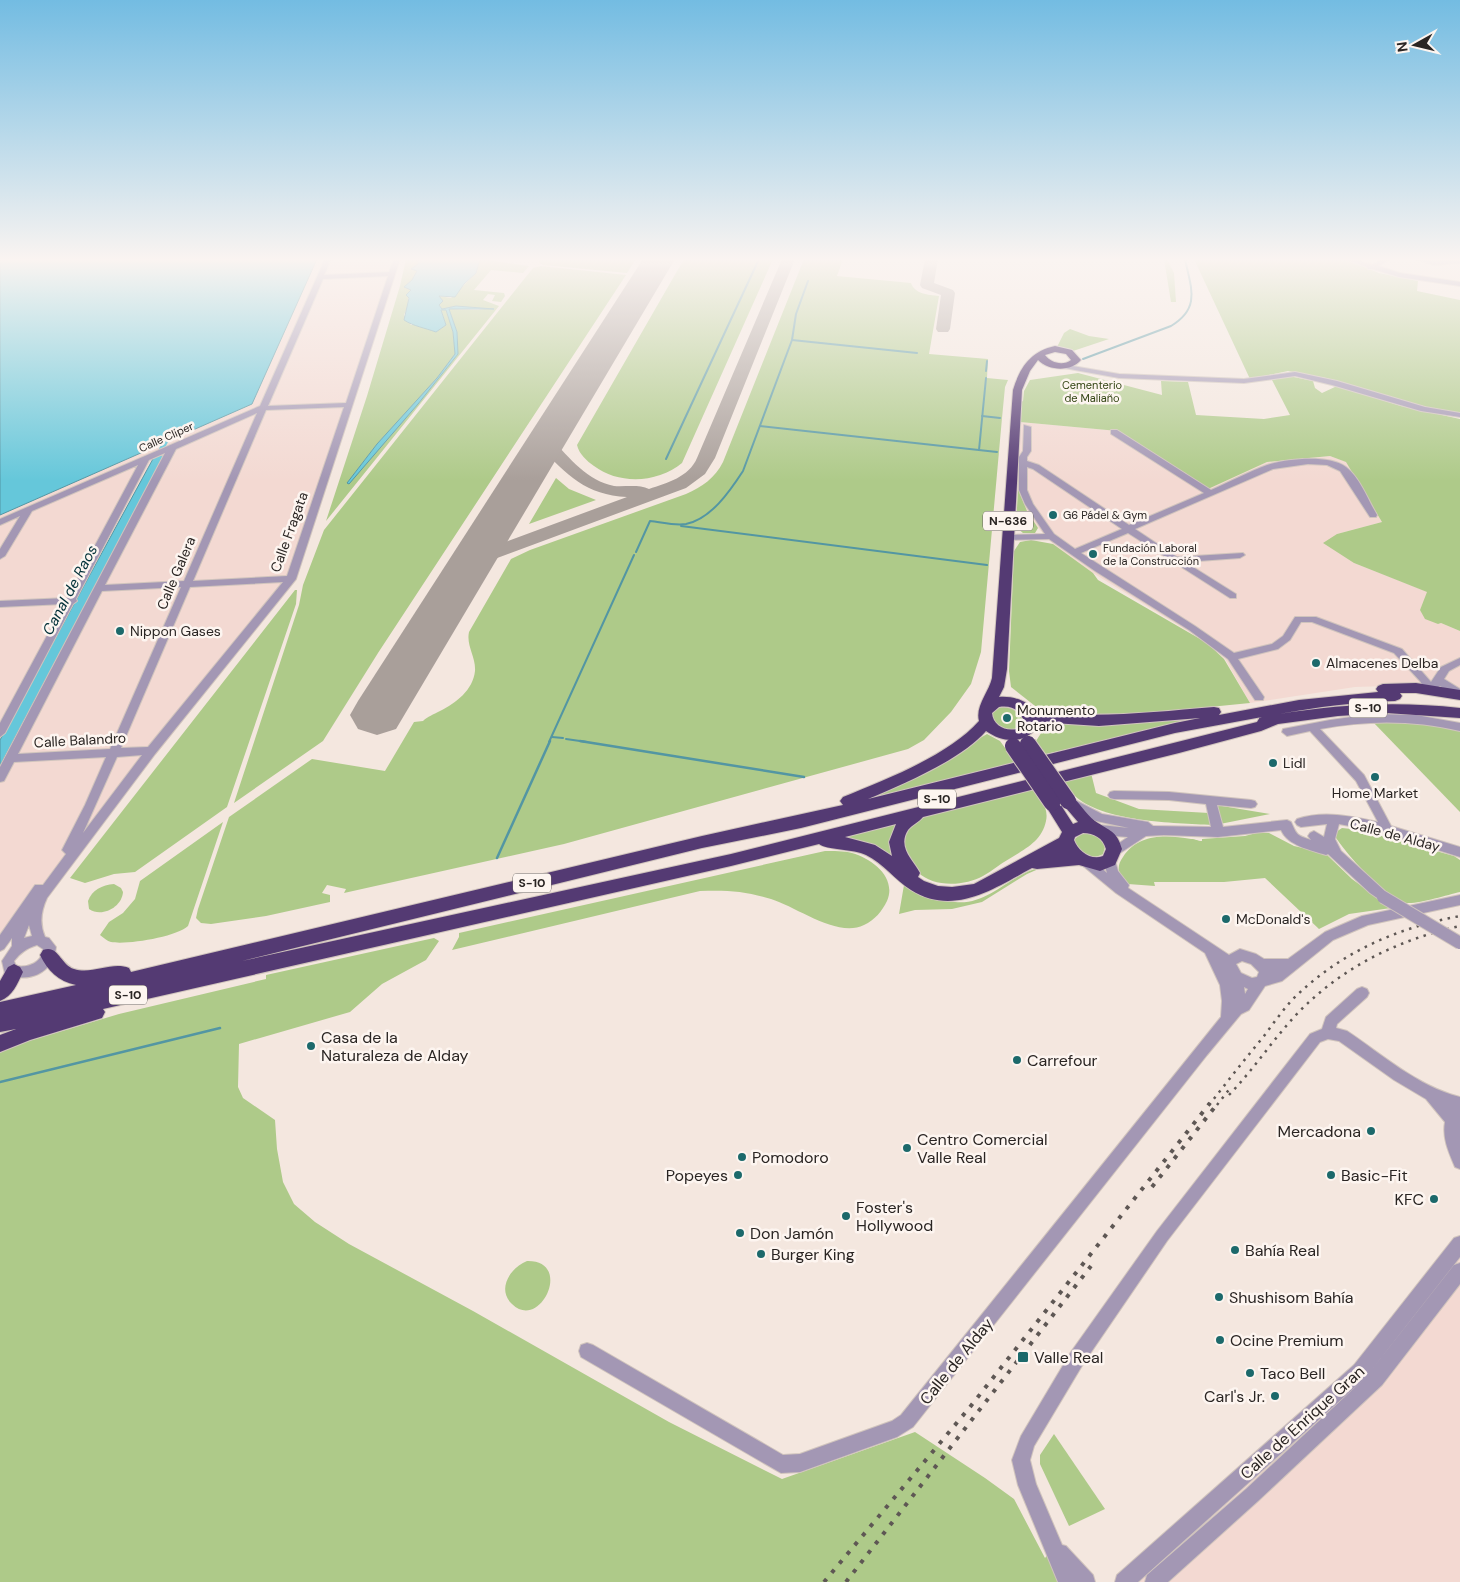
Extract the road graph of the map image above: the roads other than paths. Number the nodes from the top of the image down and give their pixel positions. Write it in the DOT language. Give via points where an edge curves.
graph roads {
  1 [pos="296,333"];
  2 [pos="372,333"];
  3 [pos="1040,355"];
  4 [pos="1075,362"];
  5 [pos="1049,364"];
  6 [pos="1064,366"];
  7 [pos="1084,370"];
  8 [pos="1023,375"];
  9 [pos="348,405"];
  10 [pos="263,408"];
  11 [pos="1460,415"];
  12 [pos="1027,427"];
  13 [pos="1114,432"];
  14 [pos="174,446"];
  15 [pos="148,457"];
  16 [pos="1024,463"];
  17 [pos="1210,493"];
  18 [pos="29,509"];
  19 [pos="1374,515"];
  20 [pos="0,522"];
  21 [pos="1129,529"];
  22 [pos="1051,536"];
  23 [pos="1008,538"];
  24 [pos="1074,553"];
  25 [pos="1240,555"];
  26 [pos="0,556"];
  27 [pos="1175,560"];
  28 [pos="291,579"];
  29 [pos="188,584"];
  30 [pos="99,588"];
  31 [pos="1234,596"];
  32 [pos="72,601"];
  33 [pos="0,604"];
  34 [pos="1232,657"];
  35 [pos="1460,661"];
  36 [pos="1000,670"];
  37 [pos="1433,685"];
  38 [pos="1460,694"];
  39 [pos="1330,695"];
  40 [pos="1395,696"];
  41 [pos="1259,697"];
  42 [pos="1460,702"];
  43 [pos="1020,705"];
  44 [pos="1460,713"];
  45 [pos="986,715"];
  46 [pos="1031,716"];
  47 [pos="1276,719"];
  48 [pos="1312,726"];
  49 [pos="1460,727"];
  50 [pos="1287,732"];
  51 [pos="0,733"];
  52 [pos="1017,739"];
  53 [pos="151,751"];
  54 [pos="114,753"];
  55 [pos="10,758"];
  56 [pos="0,778"];
  57 [pos="1114,795"];
  58 [pos="1210,799"];
  59 [pos="1068,801"];
  60 [pos="1251,804"];
  61 [pos="91,805"];
  62 [pos="110,806"];
  63 [pos="926,810"];
  64 [pos="1336,820"];
  65 [pos="1301,822"];
  66 [pos="1096,829"];
  67 [pos="1164,830"];
  68 [pos="1288,830"];
  69 [pos="1388,830"];
  70 [pos="1149,831"];
  71 [pos="1218,832"];
  72 [pos="1311,836"];
  73 [pos="1068,837"];
  74 [pos="702,842"];
  75 [pos="801,843"];
  76 [pos="1336,851"];
  77 [pos="1458,852"];
  78 [pos="1111,856"];
  79 [pos="1082,860"];
  80 [pos="1345,862"];
  81 [pos="1021,867"];
  82 [pos="600,888"];
  83 [pos="40,893"];
  84 [pos="952,894"];
  85 [pos="1460,900"];
  86 [pos="1175,924"];
  87 [pos="303,938"];
  88 [pos="1460,943"];
  89 [pos="0,945"];
  90 [pos="349,945"];
  91 [pos="1207,946"];
  92 [pos="45,948"];
  93 [pos="16,949"];
  94 [pos="1233,960"];
  95 [pos="1290,964"];
  96 [pos="1261,965"];
  97 [pos="6,966"];
  98 [pos="1236,977"];
  99 [pos="1262,981"];
  100 [pos="0,993"];
  101 [pos="1362,993"];
  102 [pos="0,1010"];
  103 [pos="1232,1015"];
  104 [pos="0,1024"];
  105 [pos="1328,1033"];
  106 [pos="0,1044"];
  107 [pos="1458,1110"];
  108 [pos="1460,1162"];
  109 [pos="1460,1244"];
  110 [pos="1460,1271"];
  111 [pos="587,1351"];
  112 [pos="1054,1548"];
  113 [pos="1067,1582"];
  114 [pos="1086,1582"];
  115 [pos="1124,1582"];
  116 [pos="1154,1582"];
  1 -- 10 [label="street, Calle Galera"];
  2 -- 9 [label="street, Calle Fragata"];
  3 -- 4 [label="highway" via="1047,350 1061,349 1074,354"];
  3 -- 5 [label="highway"];
  3 -- 8 [label="highway, N-636" via="1028,364"];
  4 -- 6 [label="highway"];
  4 -- 7 [label="street"];
  5 -- 6 [label="highway"];
  5 -- 8 [label="highway"];
  6 -- 7 [label="street"];
  7 -- 11 [label="street" via="1119,376 1244,381 1295,374 1424,409"];
  8 -- 23 [label="highway, N-636" via="1016,400"];
  9 -- 10 [label="street, Calle Cliper"];
  9 -- 28 [label="street, Calle Fragata"];
  10 -- 14 [label="street, Calle Cliper"];
  10 -- 29 [label="street, Calle Galera"];
  12 -- 16 [label="street"];
  13 -- 17 [label="street"];
  14 -- 15 [label="street, Calle Cliper"];
  14 -- 30 [label="street"];
  15 -- 18 [label="street, Calle Cliper"];
  15 -- 32 [label="street"];
  16 -- 21 [label="street" via="1036,467"];
  16 -- 22 [label="street" via="1023,490"];
  17 -- 19 [label="street" via="1280,464 1328,464 1345,471"];
  17 -- 21 [label="street"];
  18 -- 20 [label="street, Calle Cliper"];
  18 -- 26 [label="street"];
  21 -- 24 [label="street"];
  21 -- 27 [label="street"];
  22 -- 23 [label="street"];
  22 -- 24 [label="street"];
  23 -- 36 [label="highway, N-636"];
  24 -- 34 [label="street"];
  25 -- 27 [label="street"];
  27 -- 31 [label="street"];
  28 -- 29 [label="street"];
  28 -- 53 [label="street, Calle Fragata"];
  29 -- 30 [label="street"];
  29 -- 54 [label="street, Calle Galera"];
  30 -- 55 [label="street"];
  32 -- 33 [label="street"];
  32 -- 51 [label="street"];
  34 -- 37 [label="street" via="1275,647 1287,638 1298,619 1313,619 1398,651"];
  34 -- 41 [label="street"];
  35 -- 37 [label="street" via="1446,669"];
  36 -- 43 [label="highway, N-636" via="1006,690"];
  36 -- 45 [label="highway, N-636"];
  37 -- 38 [label="highway"];
  37 -- 39 [label="highway"];
  39 -- 40 [label="highway" via="1372,693"];
  39 -- 46 [label="highway" via="1223,711 1170,715 1094,720"];
  40 -- 42 [label="highway, S-10"];
  40 -- 74 [label="highway, S-10" via="1298,705 1184,726 801,822"];
  43 -- 45 [label="highway" via="1001,701 992,704"];
  43 -- 46 [label="highway, N-636"];
  44 -- 47 [label="highway, S-10" via="1352,709"];
  45 -- 52 [label="highway" via="993,729"];
  45 -- 74 [label="highway" via="974,737 862,796"];
  46 -- 52 [label="highway" via="1032,724"];
  47 -- 63 [label="highway" via="1180,748"];
  47 -- 82 [label="highway, S-10" via="1182,736 1079,761 668,866"];
  48 -- 49 [label="street" via="1377,717 1429,720"];
  48 -- 50 [label="street"];
  48 -- 69 [label="street" via="1360,778"];
  52 -- 59 [label="highway, bridge"];
  52 -- 73 [label="highway, bridge"];
  53 -- 54 [label="street, Calle Balandro"];
  53 -- 62 [label="street, Calle Fragata"];
  54 -- 55 [label="street, Calle Balandro"];
  54 -- 61 [label="street, Calle Galera"];
  55 -- 56 [label="street"];
  57 -- 58 [label="street"];
  58 -- 60 [label="street"];
  58 -- 71 [label="street"];
  59 -- 66 [label="highway"];
  59 -- 67 [label="street" via="1105,820"];
  61 -- 62 [label="street" via="97,808"];
  61 -- 83 [label="street, Calle Galera"];
  62 -- 83 [label="street, Calle Fragata"];
  63 -- 75 [label="highway"];
  63 -- 84 [label="highway" via="903,824 897,834 898,854 917,878"];
  64 -- 65 [label="street, Calle de Alday"];
  64 -- 69 [label="street, Calle de Alday"];
  64 -- 72 [label="street, Calle de Alday" via="1318,825"];
  64 -- 76 [label="street" via="1329,833"];
  65 -- 68 [label="street, Calle de Alday" via="1292,821"];
  65 -- 72 [label="street"];
  66 -- 70 [label="street" via="1125,833"];
  66 -- 73 [label="highway" via="1077,828"];
  66 -- 78 [label="highway" via="1111,841"];
  67 -- 70 [label="street"];
  67 -- 71 [label="street"];
  68 -- 71 [label="street" via="1258,827"];
  68 -- 72 [label="street" via="1297,840"];
  69 -- 77 [label="street, Calle de Alday"];
  70 -- 78 [label="street" via="1132,839"];
  72 -- 76 [label="street"];
  72 -- 80 [label="street"];
  73 -- 79 [label="highway" via="1070,851"];
  73 -- 81 [label="highway"];
  74 -- 87 [label="highway, S-10"];
  75 -- 82 [label="highway"];
  75 -- 84 [label="highway" via="841,842 869,849 918,886"];
  76 -- 80 [label="street"];
  78 -- 79 [label="highway" via="1101,863"];
  78 -- 86 [label="street" via="1114,873 1123,885"];
  79 -- 81 [label="highway" via="1052,860"];
  79 -- 86 [label="street"];
  80 -- 88 [label="street, bridge" via="1383,897"];
  81 -- 84 [label="highway" via="977,890"];
  82 -- 90 [label="highway, S-10"];
  83 -- 89 [label="street, Calle Galera"];
  83 -- 92 [label="street" via="33,920"];
  83 -- 93 [label="street, Calle Galera" via="18,936"];
  85 -- 95 [label="street, Calle de Alday" via="1366,920 1329,936"];
  86 -- 91 [label="street"];
  87 -- 92 [label="highway" via="210,953 96,978 69,977 62,973"];
  87 -- 102 [label="highway, S-10"];
  90 -- 104 [label="highway, S-10"];
  90 -- 106 [label="highway" via="106,1009 28,1032"];
  91 -- 94 [label="street"];
  91 -- 103 [label="street" via="1221,968 1229,990"];
  92 -- 93 [label="street" via="28,942"];
  92 -- 97 [label="street" via="40,966 34,970 26,973"];
  93 -- 97 [label="street, Calle Galera"];
  94 -- 96 [label="street" via="1245,956"];
  94 -- 98 [label="street" via="1232,972"];
  95 -- 96 [label="street"];
  95 -- 99 [label="street, Calle de Alday" via="1277,977"];
  96 -- 99 [label="street" via="1265,972"];
  97 -- 100 [label="highway" via="8,985"];
  98 -- 99 [label="street" via="1245,983"];
  98 -- 103 [label="street" via="1238,1000"];
  99 -- 103 [label="street, Calle de Alday" via="1244,1006"];
  101 -- 105 [label="street" via="1331,1021"];
  103 -- 111 [label="street, Calle de Alday" via="907,1421 897,1428 800,1463 781,1464"];
  105 -- 107 [label="street" via="1347,1038"];
  105 -- 112 [label="street" via="1314,1038 1162,1236 1062,1381 1027,1442 1021,1460 1026,1485"];
  107 -- 108 [label="street" via="1454,1148"];
  109 -- 115 [label="street, Calle de Enrique Gran" via="1360,1371"];
  110 -- 116 [label="street, Calle de Enrique Gran" via="1376,1379"];
  112 -- 113 [label="street"];
  112 -- 114 [label="street"];
}
